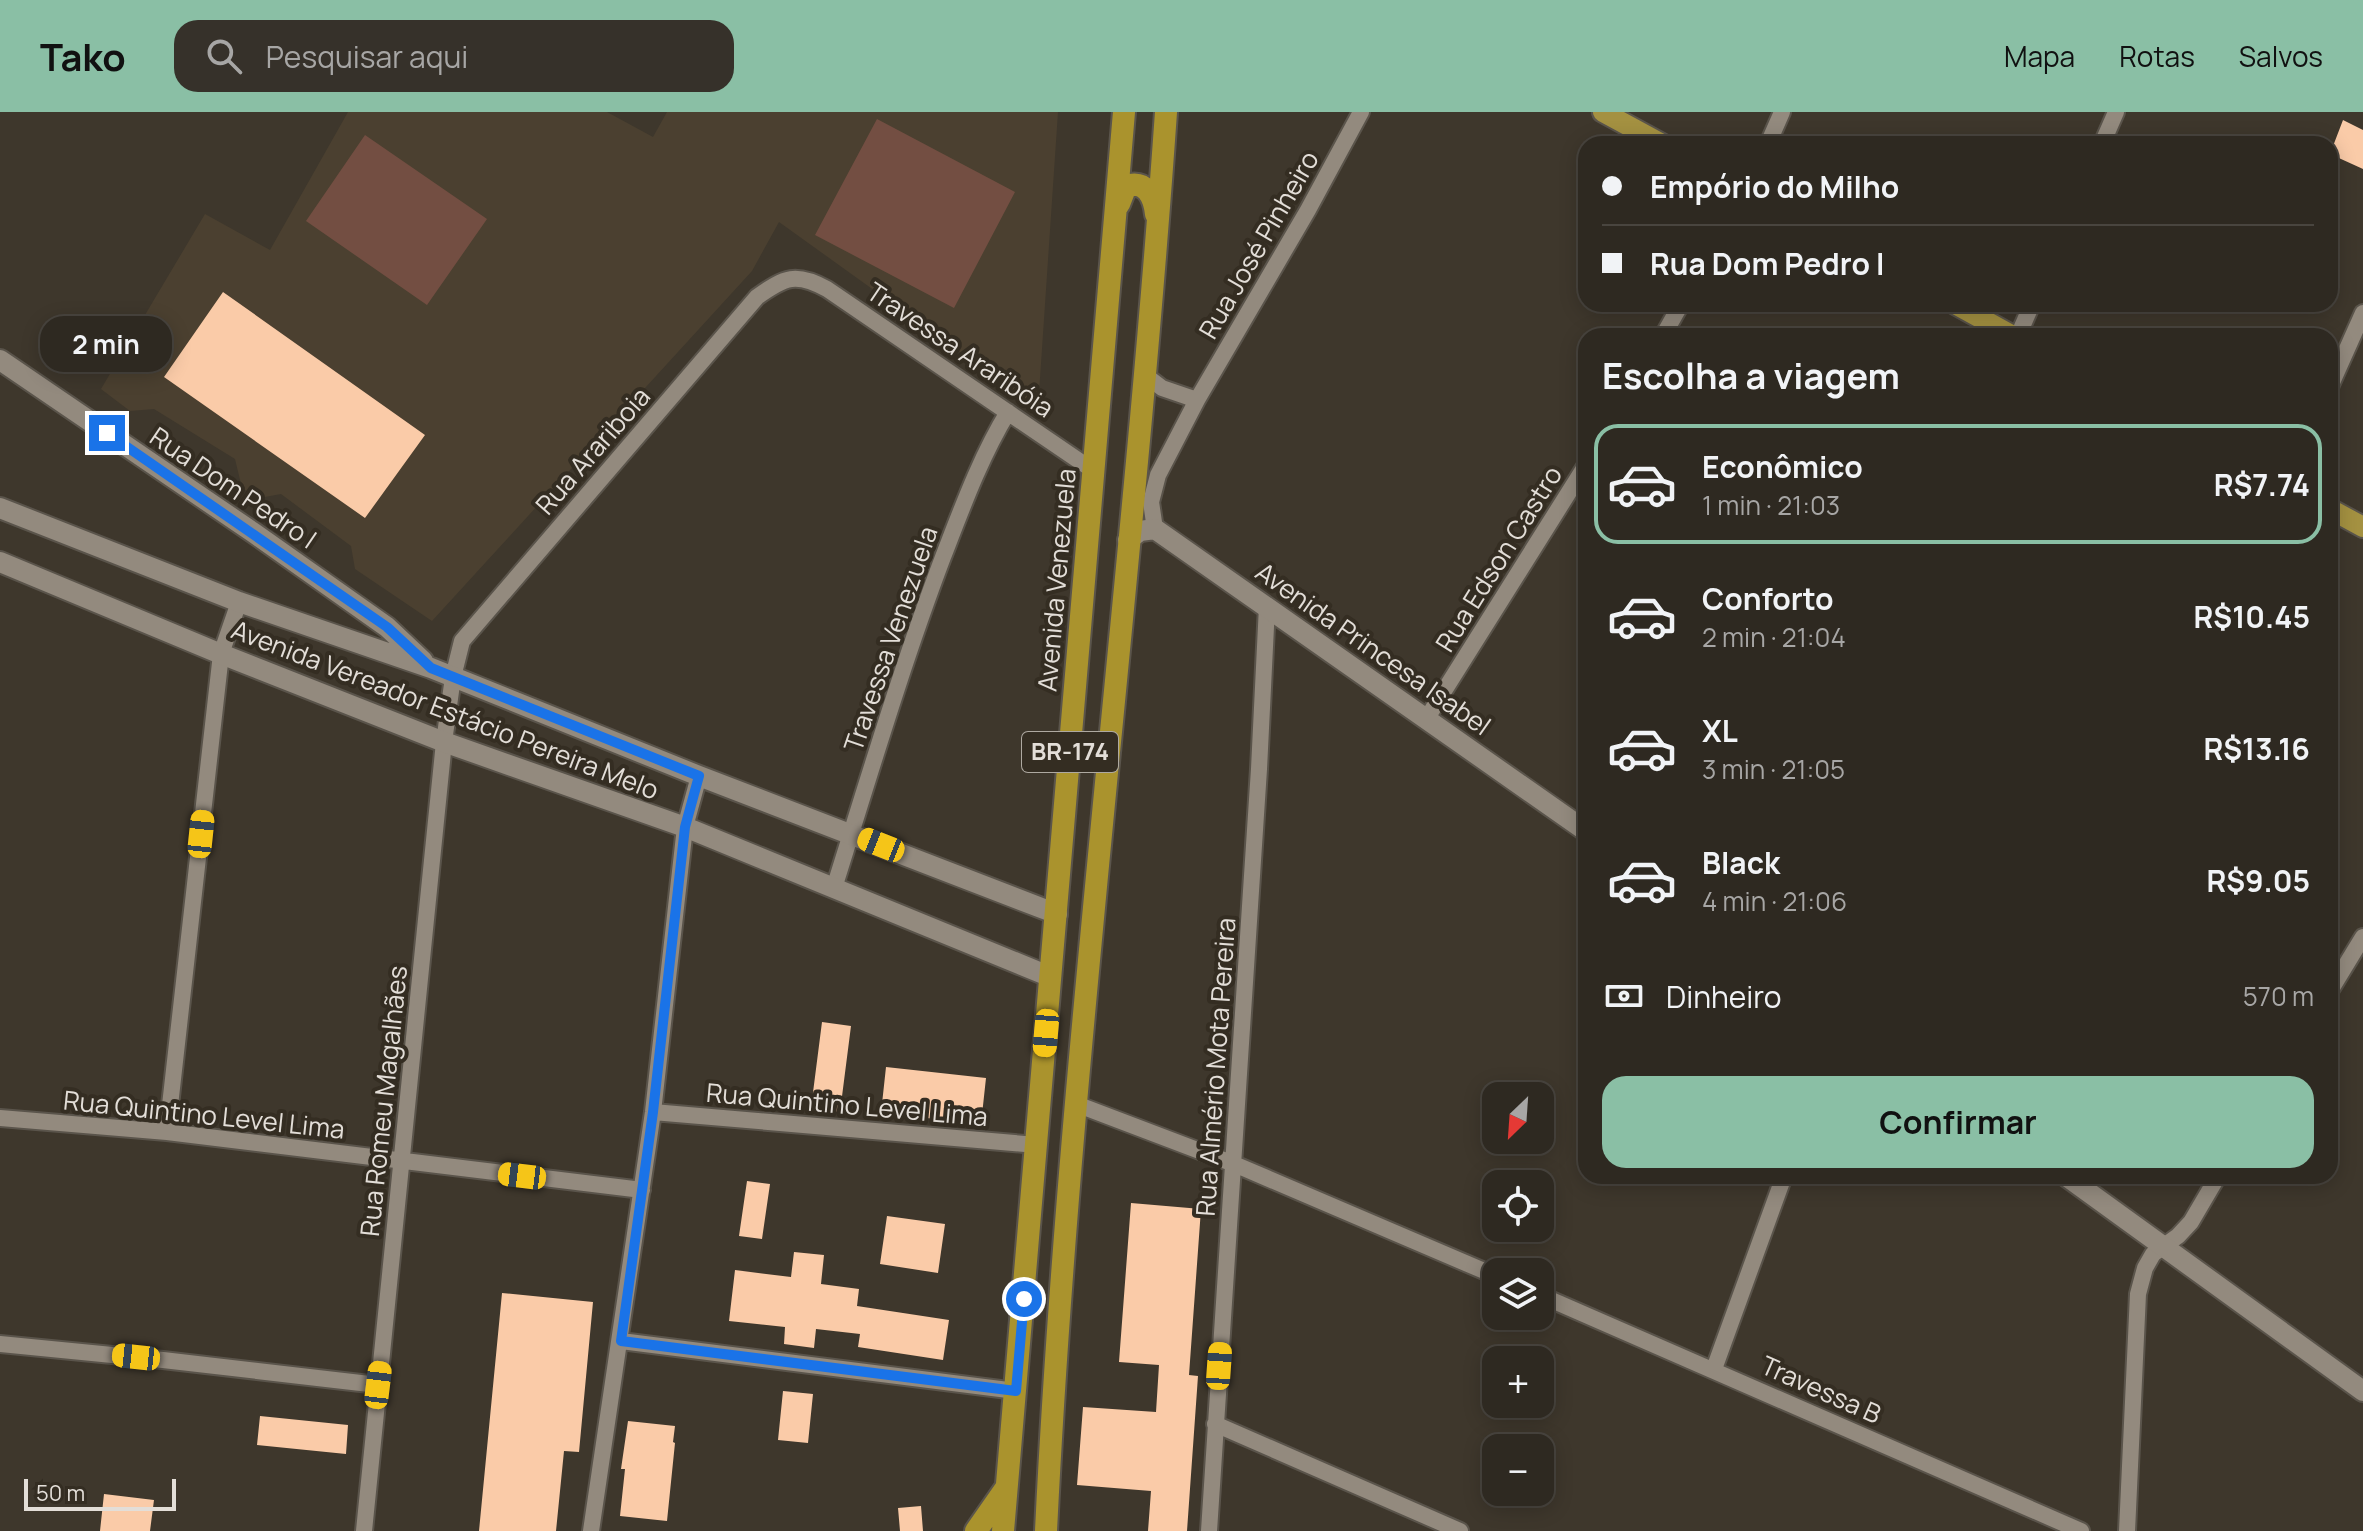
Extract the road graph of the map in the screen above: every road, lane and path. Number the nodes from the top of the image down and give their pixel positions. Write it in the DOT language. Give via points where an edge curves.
graph roads {
  1 [pos="1124,112"];
  2 [pos="1166,112"];
  3 [pos="1361,112"];
  4 [pos="1603,112"];
  5 [pos="1782,112"];
  6 [pos="2116,112"];
  7 [pos="1647,136"];
  8 [pos="1772,136"];
  9 [pos="2106,136"];
  10 [pos="1116,215"];
  11 [pos="1158,223"];
  12 [pos="794,278"];
  13 [pos="1970,312"];
  14 [pos="2363,313"];
  15 [pos="2001,328"];
  16 [pos="0,360"];
  17 [pos="2338,369"];
  18 [pos="1145,375"];
  19 [pos="1197,400"];
  20 [pos="1008,412"];
  21 [pos="1094,471"];
  22 [pos="1578,478"];
  23 [pos="0,508"];
  24 [pos="2338,513"];
  25 [pos="2363,527"];
  26 [pos="1155,529"];
  27 [pos="1128,540"];
  28 [pos="1,569"];
  29 [pos="239,602"];
  30 [pos="1267,606"];
  31 [pos="221,654"];
  32 [pos="1078,660"];
  33 [pos="431,668"];
  34 [pos="453,677"];
  35 [pos="1118,677"];
  36 [pos="1427,718"];
  37 [pos="444,742"];
  38 [pos="699,776"];
  39 [pos="1578,825"];
  40 [pos="685,827"];
  41 [pos="852,833"];
  42 [pos="834,888"];
  43 [pos="1057,914"];
  44 [pos="2363,937"];
  45 [pos="1051,977"];
  46 [pos="2338,978"];
  47 [pos="1076,1104"];
  48 [pos="653,1112"];
  49 [pos="0,1118"];
  50 [pos="167,1132"];
  51 [pos="1037,1145"];
  52 [pos="403,1161"];
  53 [pos="1234,1164"];
  54 [pos="1781,1184"];
  55 [pos="2077,1184"];
  56 [pos="2213,1184"];
  57 [pos="642,1190"];
  58 [pos="2164,1247"];
  59 [pos="1482,1270"];
  60 [pos="1554,1301"];
  61 [pos="621,1341"];
  62 [pos="0,1344"];
  63 [pos="1714,1369"];
  64 [pos="378,1385"];
  65 [pos="1016,1391"];
  66 [pos="2363,1391"];
  67 [pos="1215,1424"];
  68 [pos="1007,1487"];
  69 [pos="364,1531"];
  70 [pos="591,1531"];
  71 [pos="976,1531"];
  72 [pos="1003,1531"];
  73 [pos="1046,1531"];
  74 [pos="1209,1531"];
  75 [pos="1460,1531"];
  76 [pos="2081,1531"];
  77 [pos="2127,1531"];
  1 -- 10 [label="highway, Avenida Venezuela / BR-174"];
  2 -- 11 [label="highway, BR-174"];
  3 -- 19 [label="street, Rua José Pinheiro"];
  4 -- 7 [label="main road"];
  5 -- 8 [label="street"];
  6 -- 9 [label="street"];
  10 -- 11 [label="highway" via="1126,186 1138,184 1152,196"];
  10 -- 21 [label="highway, Avenida Venezuela / BR-174"];
  11 -- 18 [label="highway, BR-174"];
  12 -- 20 [label="street, Travessa Araribóia" via="827,289"];
  12 -- 34 [label="street, Rua Arariboia" via="757,297 482,617 458,648"];
  13 -- 15 [label="main road"];
  14 -- 17 [label="street"];
  16 -- 33 [label="street, Rua Dom Pedro I" via="351,601"];
  18 -- 19 [label="street" via="1162,388"];
  18 -- 27 [label="highway, BR-174"];
  19 -- 26 [label="street, Rua José Pinheiro" via="1158,475 1151,502"];
  20 -- 21 [label="street, Travessa Araribóia"];
  20 -- 41 [label="street, Travessa Venezuela" via="926,602"];
  21 -- 32 [label="highway, Avenida Venezuela / BR-174"];
  22 -- 36 [label="street, Rua Edson Castro"];
  23 -- 29 [label="street, Avenida Vereador Estácio Pereira Melo"];
  24 -- 25 [label="main road"];
  26 -- 27 [label="street"];
  26 -- 30 [label="street, Avenida Princesa Isabel"];
  27 -- 35 [label="highway, BR-174"];
  28 -- 31 [label="street, Avenida Vereador Estácio Pereira Melo"];
  29 -- 31 [label="street"];
  29 -- 33 [label="street, Avenida Vereador Estácio Pereira Melo"];
  30 -- 36 [label="street, Avenida Princesa Isabel"];
  30 -- 53 [label="street, Rua Almério Mota Pereira"];
  31 -- 37 [label="street, Avenida Vereador Estácio Pereira Melo"];
  31 -- 50 [label="street"];
  32 -- 35 [label="highway" via="1083,682 1095,691 1105,690"];
  32 -- 43 [label="highway, Avenida Venezuela / BR-174"];
  33 -- 34 [label="street, Avenida Vereador Estácio Pereira Melo"];
  34 -- 37 [label="street, Rua Romeu Magalhães"];
  34 -- 38 [label="street, Avenida Vereador Estácio Pereira Melo"];
  35 -- 47 [label="highway, BR-174"];
  36 -- 39 [label="street, Avenida Princesa Isabel"];
  37 -- 40 [label="street, Avenida Vereador Estácio Pereira Melo"];
  37 -- 52 [label="street, Rua Romeu Magalhães"];
  38 -- 40 [label="street"];
  38 -- 41 [label="street, Avenida Vereador Estácio Pereira Melo"];
  40 -- 42 [label="street, Avenida Vereador Estácio Pereira Melo"];
  40 -- 48 [label="street"];
  41 -- 42 [label="street, Travessa Venezuela"];
  41 -- 43 [label="street, Avenida Vereador Estácio Pereira Melo"];
  42 -- 45 [label="street, Avenida Vereador Estácio Pereira Melo"];
  43 -- 45 [label="highway, Avenida Venezuela / BR-174"];
  44 -- 46 [label="street"];
  45 -- 51 [label="highway, Avenida Venezuela / BR-174"];
  47 -- 53 [label="street"];
  47 -- 73 [label="highway, BR-174"];
  48 -- 51 [label="street, Rua Quintino Level Lima"];
  48 -- 57 [label="street"];
  49 -- 50 [label="street, Rua Quintino Level Lima"];
  50 -- 52 [label="street, Rua Quintino Level Lima"];
  51 -- 65 [label="highway, Avenida Venezuela / BR-174"];
  52 -- 57 [label="street, Rua Quintino Level Lima"];
  52 -- 64 [label="street, Rua Romeu Magalhães"];
  53 -- 59 [label="street"];
  53 -- 67 [label="street, Rua Almério Mota Pereira"];
  54 -- 63 [label="street"];
  55 -- 58 [label="street"];
  56 -- 58 [label="street" via="2191,1222"];
  57 -- 61 [label="street"];
  58 -- 66 [label="street"];
  58 -- 77 [label="street" via="2145,1268 2138,1294"];
  60 -- 63 [label="street, Travessa B"];
  61 -- 65 [label="street"];
  61 -- 70 [label="street"];
  62 -- 64 [label="street"];
  63 -- 76 [label="street, Travessa B"];
  64 -- 69 [label="street, Rua Romeu Magalhães"];
  65 -- 68 [label="highway, Avenida Venezuela / BR-174"];
  67 -- 74 [label="street, Rua Almério Mota Pereira"];
  67 -- 75 [label="street"];
  68 -- 71 [label="highway"];
  68 -- 72 [label="highway, Avenida Venezuela / BR-174"];
}
